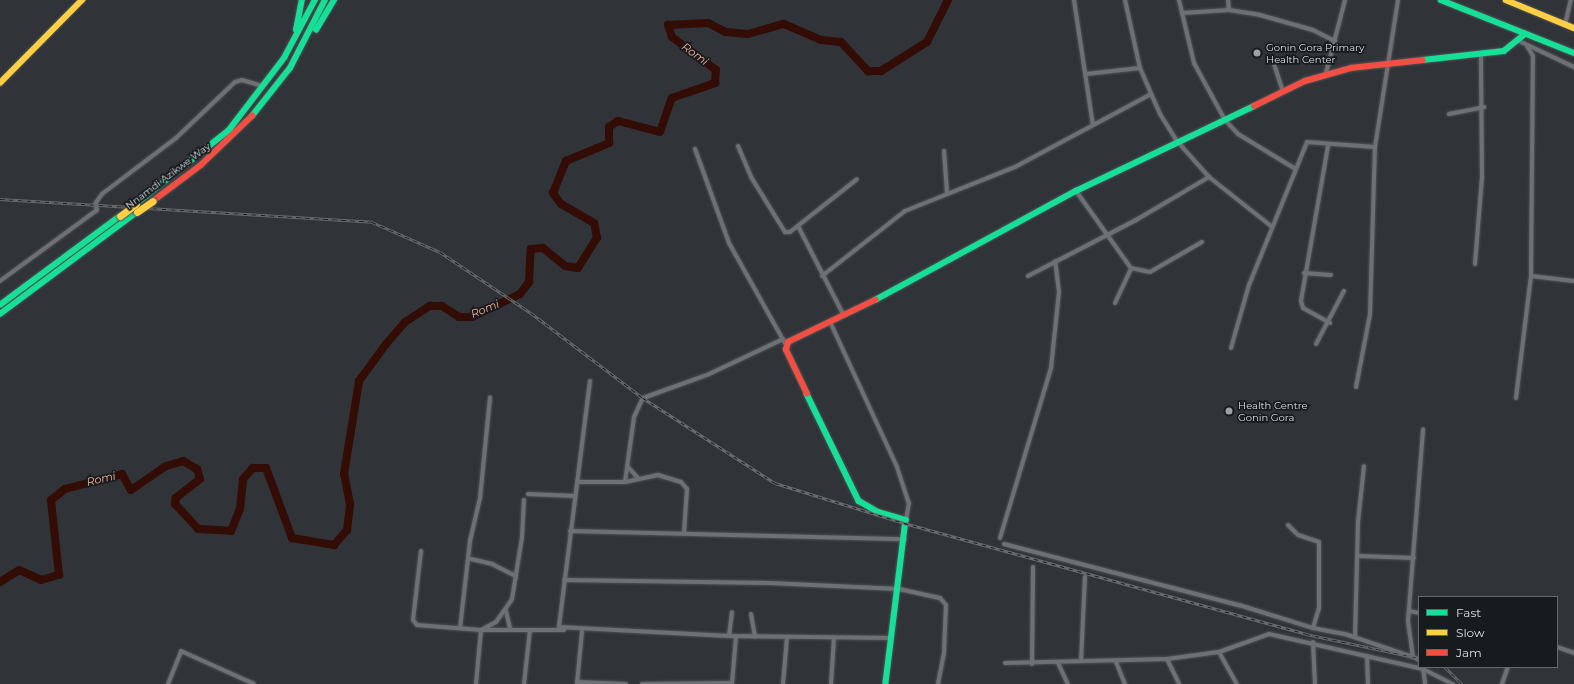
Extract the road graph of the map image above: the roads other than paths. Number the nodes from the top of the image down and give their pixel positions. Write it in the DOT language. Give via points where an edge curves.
graph roads {
  1 [pos="82,0"];
  2 [pos="302,0"];
  3 [pos="315,0"];
  4 [pos="326,0"];
  5 [pos="334,0"];
  6 [pos="1074,0"];
  7 [pos="1125,0"];
  8 [pos="1179,0"];
  9 [pos="1228,0"];
  10 [pos="1345,0"];
  11 [pos="1397,0"];
  12 [pos="1441,0"];
  13 [pos="1506,0"];
  14 [pos="1572,0"];
  15 [pos="1229,10"];
  16 [pos="1182,13"];
  17 [pos="1565,25"];
  18 [pos="1574,28"];
  19 [pos="1525,34"];
  20 [pos="1334,40"];
  21 [pos="1519,40"];
  22 [pos="1527,46"];
  23 [pos="1481,53"];
  24 [pos="1574,53"];
  25 [pos="1389,63"];
  26 [pos="1274,64"];
  27 [pos="1574,67"];
  28 [pos="290,68"];
  29 [pos="1140,68"];
  30 [pos="1326,73"];
  31 [pos="1086,74"];
  32 [pos="271,75"];
  33 [pos="0,83"];
  34 [pos="264,86"];
  35 [pos="1283,91"];
  36 [pos="1151,94"];
  37 [pos="1484,107"];
  38 [pos="1448,114"];
  39 [pos="1225,120"];
  40 [pos="1093,125"];
  41 [pos="1177,141"];
  42 [pos="738,146"];
  43 [pos="1328,146"];
  44 [pos="1375,146"];
  45 [pos="695,150"];
  46 [pos="944,151"];
  47 [pos="1294,168"];
  48 [pos="1209,176"];
  49 [pos="857,179"];
  50 [pos="1076,191"];
  51 [pos="947,193"];
  52 [pos="798,226"];
  53 [pos="1271,226"];
  54 [pos="1105,234"];
  55 [pos="1202,242"];
  56 [pos="1055,262"];
  57 [pos="1475,264"];
  58 [pos="1131,268"];
  59 [pos="1304,273"];
  60 [pos="1331,275"];
  61 [pos="822,276"];
  62 [pos="1028,276"];
  63 [pos="1531,276"];
  64 [pos="0,281"];
  65 [pos="1574,281"];
  66 [pos="1344,291"];
  67 [pos="1115,303"];
  68 [pos="0,305"];
  69 [pos="0,314"];
  70 [pos="844,316"];
  71 [pos="1330,323"];
  72 [pos="831,324"];
  73 [pos="784,342"];
  74 [pos="1316,344"];
  75 [pos="1231,348"];
  76 [pos="590,381"];
  77 [pos="1356,387"];
  78 [pos="490,397"];
  79 [pos="1516,398"];
  80 [pos="1423,430"];
  81 [pos="628,466"];
  82 [pos="1364,466"];
  83 [pos="638,478"];
  84 [pos="577,482"];
  85 [pos="625,482"];
  86 [pos="528,494"];
  87 [pos="575,496"];
  88 [pos="524,500"];
  89 [pos="906,520"];
  90 [pos="1288,525"];
  91 [pos="570,531"];
  92 [pos="684,533"];
  93 [pos="1000,538"];
  94 [pos="905,539"];
  95 [pos="1004,544"];
  96 [pos="421,551"];
  97 [pos="1359,556"];
  98 [pos="1414,558"];
  99 [pos="471,559"];
  100 [pos="1033,567"];
  101 [pos="516,576"];
  102 [pos="1085,576"];
  103 [pos="564,580"];
  104 [pos="899,589"];
  105 [pos="506,611"];
  106 [pos="1409,611"];
  107 [pos="732,612"];
  108 [pos="1418,613"];
  109 [pos="751,614"];
  110 [pos="460,628"];
  111 [pos="1313,628"];
  112 [pos="510,629"];
  113 [pos="481,630"];
  114 [pos="530,630"];
  115 [pos="565,630"];
  116 [pos="582,630"];
  117 [pos="729,636"];
  118 [pos="736,636"];
  119 [pos="754,637"];
  120 [pos="787,637"];
  121 [pos="1355,637"];
  122 [pos="834,638"];
  123 [pos="892,638"];
  124 [pos="1314,642"];
  125 [pos="1558,647"];
  126 [pos="1219,652"];
  127 [pos="1574,652"];
  128 [pos="1367,656"];
  129 [pos="1414,657"];
  130 [pos="1167,659"];
  131 [pos="1418,659"];
  132 [pos="1082,661"];
  133 [pos="1116,662"];
  134 [pos="1005,663"];
  135 [pos="1058,663"];
  136 [pos="1032,664"];
  137 [pos="1418,667"];
  138 [pos="1423,668"];
  139 [pos="1508,668"];
  140 [pos="577,683"];
  141 [pos="168,684"];
  142 [pos="254,684"];
  143 [pos="476,684"];
  144 [pos="524,684"];
  145 [pos="626,684"];
  146 [pos="642,684"];
  147 [pos="732,684"];
  148 [pos="783,684"];
  149 [pos="831,684"];
  150 [pos="886,684"];
  151 [pos="938,684"];
  152 [pos="1068,684"];
  153 [pos="1125,684"];
  154 [pos="1179,684"];
  155 [pos="1237,684"];
  156 [pos="1315,684"];
  157 [pos="1368,684"];
  158 [pos="1425,684"];
  159 [pos="1453,684"];
  160 [pos="1502,684"];
  1 -- 33 [label="main road"];
  2 -- 32 [label="main road" via="295,34"];
  3 -- 32 [label="main road, Nnamdi Azikwe Way" via="292,46"];
  4 -- 28 [label="main road, Nnamdi Azikwe Way"];
  5 -- 28 [label="main road"];
  6 -- 31 [label="street"];
  7 -- 29 [label="street"];
  8 -- 16 [label="street"];
  9 -- 15 [label="street"];
  10 -- 20 [label="street"];
  11 -- 25 [label="street"];
  12 -- 19 [label="main road"];
  13 -- 17 [label="main road"];
  14 -- 17 [label="street"];
  15 -- 16 [label="street"];
  15 -- 20 [label="street" via="1290,22"];
  16 -- 39 [label="street" via="1194,63"];
  17 -- 18 [label="main road"];
  19 -- 21 [label="main road"];
  19 -- 24 [label="main road"];
  20 -- 30 [label="street"];
  21 -- 22 [label="street"];
  21 -- 23 [label="main road" via="1504,51"];
  22 -- 27 [label="street"];
  22 -- 63 [label="street" via="1533,67"];
  23 -- 25 [label="main road"];
  23 -- 37 [label="street"];
  25 -- 30 [label="main road"];
  25 -- 44 [label="street"];
  26 -- 35 [label="street"];
  28 -- 69 [label="main road, Nnamdi Azikwe Way, bridge" via="226,143 153,201"];
  29 -- 31 [label="street"];
  29 -- 36 [label="street"];
  30 -- 35 [label="main road"];
  31 -- 40 [label="street"];
  32 -- 34 [label="main road, Nnamdi Azikwe Way"];
  34 -- 64 [label="street" via="242,80 235,82 176,138 102,194 95,204 97,210"];
  34 -- 68 [label="main road, Nnamdi Azikwe Way, bridge" via="229,130 136,204"];
  35 -- 39 [label="main road"];
  36 -- 40 [label="street"];
  36 -- 41 [label="street"];
  37 -- 38 [label="street"];
  37 -- 57 [label="street"];
  39 -- 41 [label="main road"];
  39 -- 47 [label="street" via="1238,134"];
  40 -- 51 [label="street" via="1015,166"];
  41 -- 48 [label="street"];
  41 -- 50 [label="main road"];
  42 -- 52 [label="street" via="751,177 781,228 788,232"];
  43 -- 44 [label="street"];
  43 -- 47 [label="street" via="1308,141"];
  43 -- 59 [label="street"];
  44 -- 77 [label="street" via="1370,314"];
  45 -- 73 [label="street" via="729,242"];
  46 -- 51 [label="street"];
  47 -- 53 [label="street"];
  48 -- 53 [label="street"];
  48 -- 54 [label="street"];
  49 -- 52 [label="street"];
  50 -- 54 [label="street"];
  50 -- 70 [label="main road"];
  51 -- 61 [label="street" via="905,210"];
  52 -- 61 [label="street"];
  53 -- 75 [label="street"];
  54 -- 56 [label="street"];
  54 -- 58 [label="street"];
  55 -- 58 [label="street" via="1150,272"];
  56 -- 62 [label="street"];
  56 -- 93 [label="street" via="1059,311 1051,368"];
  58 -- 67 [label="street"];
  59 -- 60 [label="street"];
  59 -- 71 [label="street" via="1302,306"];
  61 -- 70 [label="street"];
  63 -- 65 [label="street"];
  63 -- 79 [label="street"];
  66 -- 71 [label="street"];
  70 -- 72 [label="main road"];
  71 -- 74 [label="street"];
  72 -- 73 [label="main road"];
  72 -- 89 [label="street" via="897,467 909,503"];
  73 -- 81 [label="street" via="707,375 643,398 634,417"];
  73 -- 89 [label="main road" via="859,501 878,512"];
  76 -- 84 [label="street"];
  78 -- 99 [label="street"];
  80 -- 98 [label="street"];
  81 -- 83 [label="street"];
  81 -- 85 [label="street"];
  82 -- 97 [label="street" via="1358,522"];
  83 -- 85 [label="street"];
  83 -- 92 [label="street" via="658,475 687,486"];
  84 -- 85 [label="street"];
  84 -- 87 [label="street"];
  86 -- 87 [label="street"];
  87 -- 91 [label="street"];
  88 -- 101 [label="street"];
  89 -- 94 [label="main road"];
  90 -- 111 [label="street" via="1298,535 1319,542 1319,608"];
  91 -- 92 [label="street"];
  91 -- 103 [label="street"];
  92 -- 94 [label="street"];
  94 -- 104 [label="main road"];
  95 -- 111 [label="street" via="1239,605"];
  96 -- 110 [label="street" via="414,623"];
  97 -- 98 [label="street"];
  97 -- 121 [label="street"];
  98 -- 106 [label="street"];
  99 -- 101 [label="street" via="492,564"];
  99 -- 110 [label="street"];
  100 -- 136 [label="street"];
  101 -- 105 [label="street"];
  102 -- 132 [label="street"];
  103 -- 104 [label="street" via="770,583"];
  103 -- 115 [label="street" via="558,622"];
  104 -- 123 [label="main road"];
  104 -- 151 [label="street" via="940,598 946,605 944,653"];
  105 -- 112 [label="street"];
  105 -- 113 [label="street"];
  106 -- 108 [label="street"];
  106 -- 129 [label="street"];
  107 -- 117 [label="street"];
  109 -- 119 [label="street"];
  110 -- 113 [label="street"];
  111 -- 121 [label="street"];
  112 -- 113 [label="street"];
  112 -- 114 [label="street"];
  113 -- 143 [label="street"];
  114 -- 115 [label="street"];
  114 -- 144 [label="street"];
  115 -- 116 [label="street"];
  116 -- 117 [label="street"];
  116 -- 140 [label="street"];
  117 -- 118 [label="street"];
  118 -- 119 [label="street"];
  118 -- 147 [label="street"];
  119 -- 120 [label="street"];
  120 -- 122 [label="street"];
  120 -- 148 [label="street"];
  121 -- 129 [label="street"];
  122 -- 123 [label="street"];
  122 -- 149 [label="street"];
  123 -- 150 [label="main road"];
  124 -- 126 [label="street" via="1269,634"];
  124 -- 128 [label="street"];
  124 -- 156 [label="street"];
  125 -- 127 [label="street"];
  126 -- 130 [label="street"];
  126 -- 155 [label="street"];
  128 -- 137 [label="street"];
  128 -- 157 [label="street"];
  129 -- 131 [label="street"];
  130 -- 133 [label="street"];
  130 -- 154 [label="street"];
  132 -- 133 [label="street"];
  132 -- 135 [label="street"];
  133 -- 153 [label="street"];
  134 -- 136 [label="street"];
  135 -- 136 [label="street"];
  135 -- 152 [label="street"];
  138 -- 158 [label="street"];
  138 -- 159 [label="street"];
  139 -- 160 [label="street"];
  140 -- 145 [label="street"];
  141 -- 142 [label="street" via="181,651"];
  146 -- 147 [label="street"];
}
